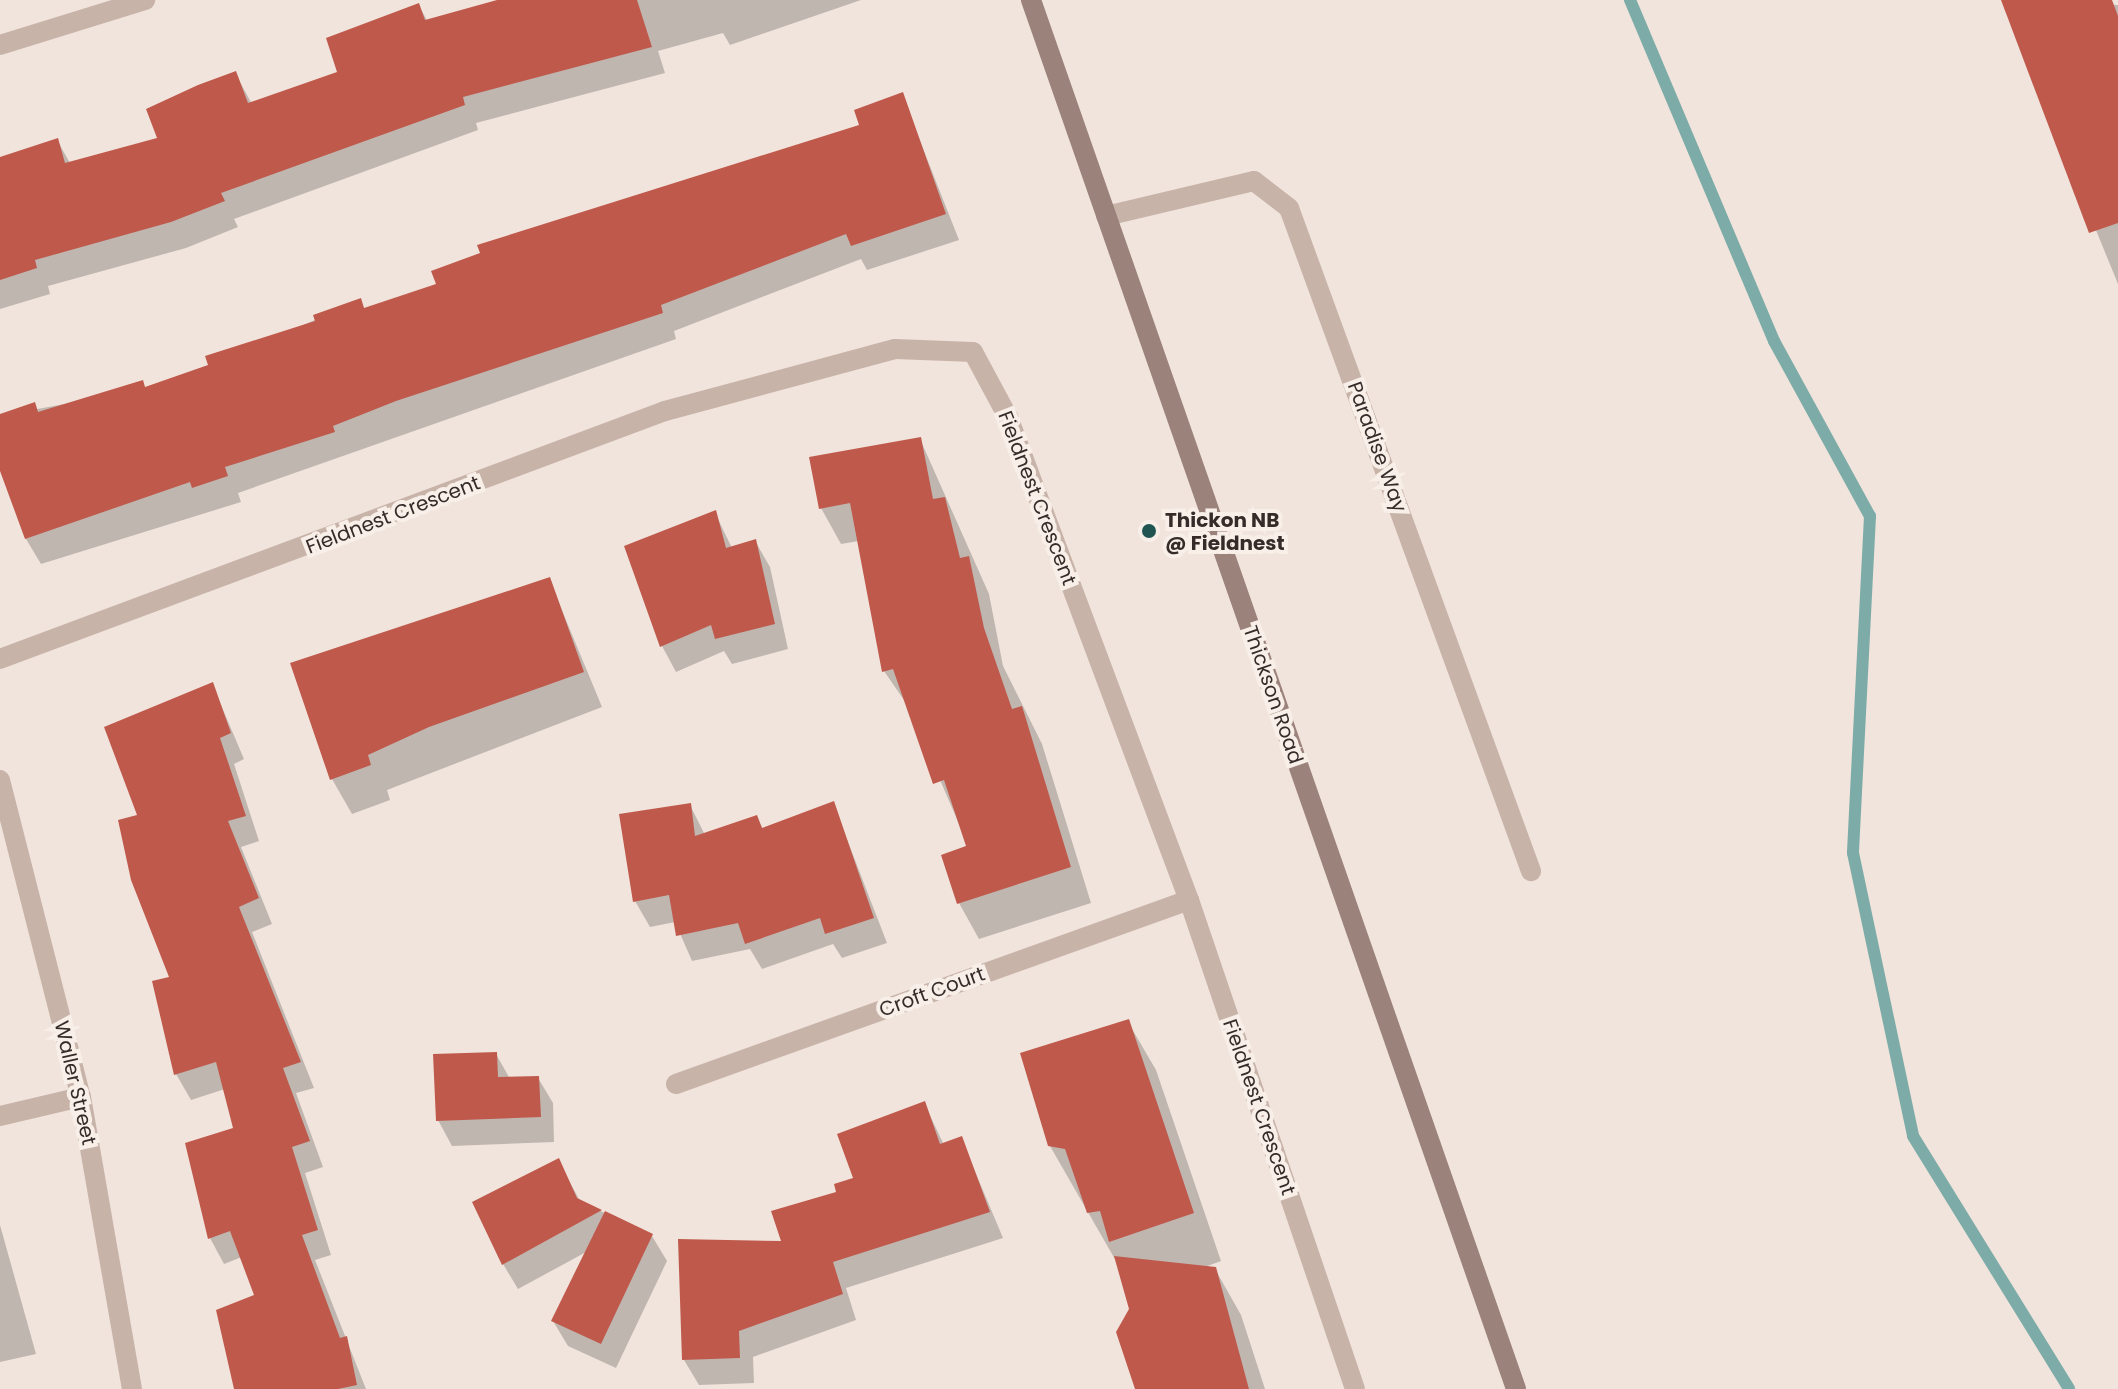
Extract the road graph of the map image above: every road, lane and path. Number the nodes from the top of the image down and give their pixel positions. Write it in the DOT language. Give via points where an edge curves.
graph roads {
  1 [pos="145,0"];
  2 [pos="1031,0"];
  3 [pos="0,45"];
  4 [pos="1106,216"];
  5 [pos="0,659"];
  6 [pos="0,780"];
  7 [pos="1531,871"];
  8 [pos="1189,900"];
  9 [pos="676,1084"];
  10 [pos="81,1097"];
  11 [pos="0,1116"];
  12 [pos="132,1389"];
  13 [pos="1355,1389"];
  14 [pos="1516,1389"];
  1 -- 3 [label="street"];
  2 -- 4 [label="main road, Thickson Road"];
  4 -- 7 [label="street, Paradise Way" via="1254,181 1289,208"];
  4 -- 14 [label="main road, Thickson Road"];
  5 -- 8 [label="street, Fieldnest Crescent" via="665,411 895,349 973,352 1008,417"];
  6 -- 10 [label="street, Waller Street"];
  8 -- 9 [label="street, Croft Court"];
  8 -- 13 [label="street, Fieldnest Crescent"];
  10 -- 11 [label="street"];
  10 -- 12 [label="street, Waller Street"];
}
